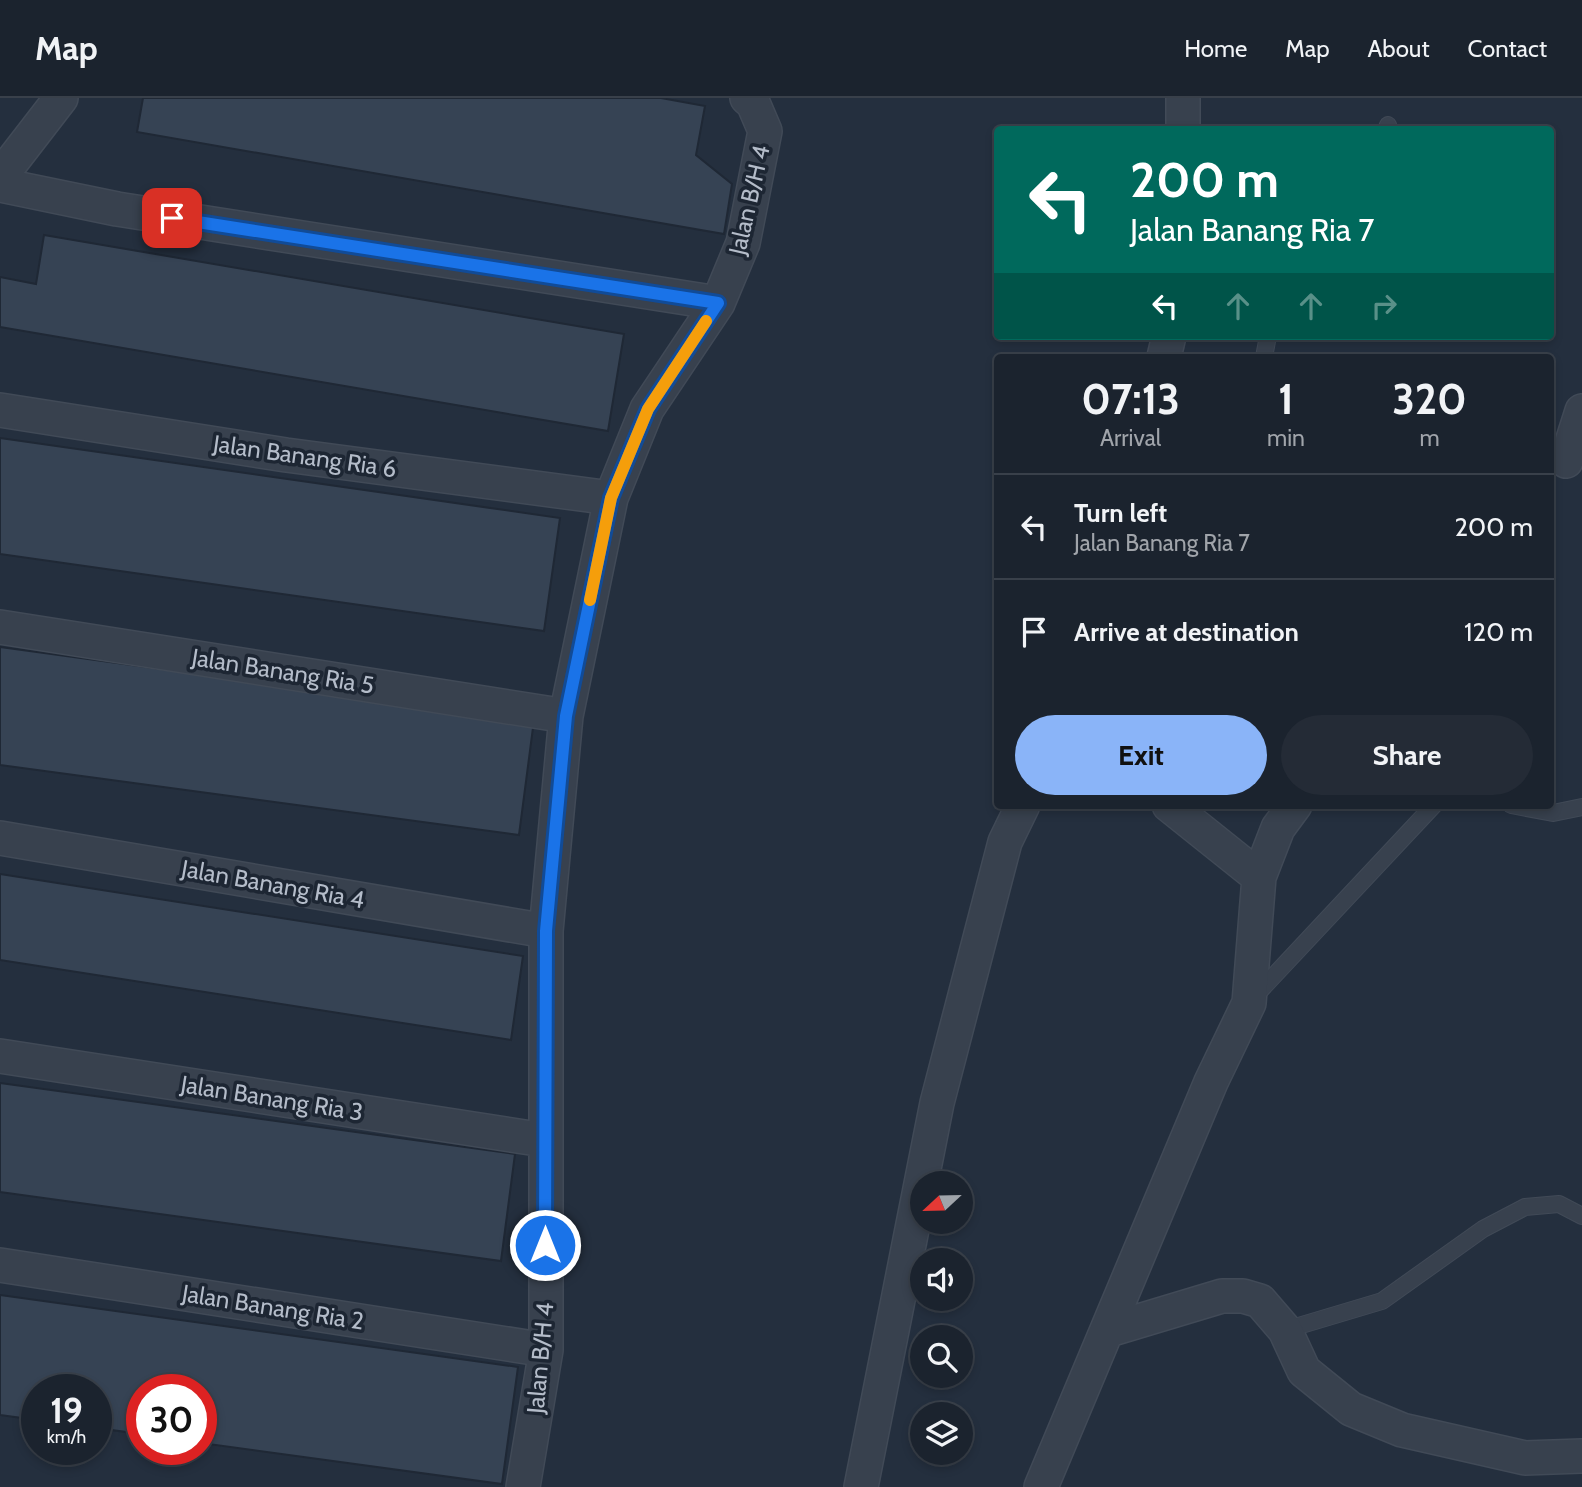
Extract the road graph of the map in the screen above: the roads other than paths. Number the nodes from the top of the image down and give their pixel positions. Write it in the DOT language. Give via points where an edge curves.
graph roads {
  1 [pos="61,98"];
  2 [pos="747,98"];
  3 [pos="1183,98"];
  4 [pos="1183,126"];
  5 [pos="3,167"];
  6 [pos="718,303"];
  7 [pos="0,410"];
  8 [pos="1582,411"];
  9 [pos="1566,461"];
  10 [pos="611,498"];
  11 [pos="0,627"];
  12 [pos="566,716"];
  13 [pos="1582,807"];
  14 [pos="1021,809"];
  15 [pos="1173,809"];
  16 [pos="1292,809"];
  17 [pos="1430,809"];
  18 [pos="1532,809"];
  19 [pos="0,838"];
  20 [pos="1259,877"];
  21 [pos="546,931"];
  22 [pos="1249,1003"];
  23 [pos="0,1056"];
  24 [pos="544,1140"];
  25 [pos="1582,1216"];
  26 [pos="0,1265"];
  27 [pos="1109,1330"];
  28 [pos="1285,1330"];
  29 [pos="546,1350"];
  30 [pos="1582,1456"];
  31 [pos="523,1487"];
  32 [pos="860,1487"];
  33 [pos="1041,1487"];
  1 -- 5 [label="street"];
  2 -- 6 [label="street, Jalan B/H 4" via="765,131 743,243"];
  3 -- 4 [label="street"];
  5 -- 6 [label="street" via="117,209"];
  6 -- 10 [label="street, Jalan B/H 4" via="648,409"];
  7 -- 10 [label="street, Jalan Banang Ria 6" via="272,453"];
  8 -- 9 [label="street"];
  10 -- 12 [label="street, Jalan B/H 4"];
  11 -- 12 [label="street, Jalan Banang Ria 5"];
  12 -- 21 [label="street, Jalan B/H 4"];
  13 -- 18 [label="lane" via="1553,813"];
  14 -- 32 [label="street" via="1005,842 937,1103"];
  15 -- 20 [label="street"];
  16 -- 20 [label="street" via="1278,828"];
  17 -- 22 [label="lane"];
  19 -- 21 [label="street, Jalan Banang Ria 4"];
  20 -- 22 [label="street"];
  21 -- 24 [label="street, Jalan B/H 4"];
  22 -- 27 [label="street" via="1211,1082"];
  23 -- 24 [label="street, Jalan Banang Ria 3"];
  24 -- 29 [label="street, Jalan B/H 4"];
  25 -- 28 [label="lane" via="1559,1204 1525,1207 1483,1229 1382,1301"];
  26 -- 29 [label="street, Jalan Banang Ria 2"];
  27 -- 28 [label="street" via="1222,1296 1260,1301"];
  27 -- 33 [label="street"];
  28 -- 30 [label="street" via="1304,1371 1351,1409 1402,1430 1525,1458"];
  29 -- 31 [label="street, Jalan B/H 4"];
}
